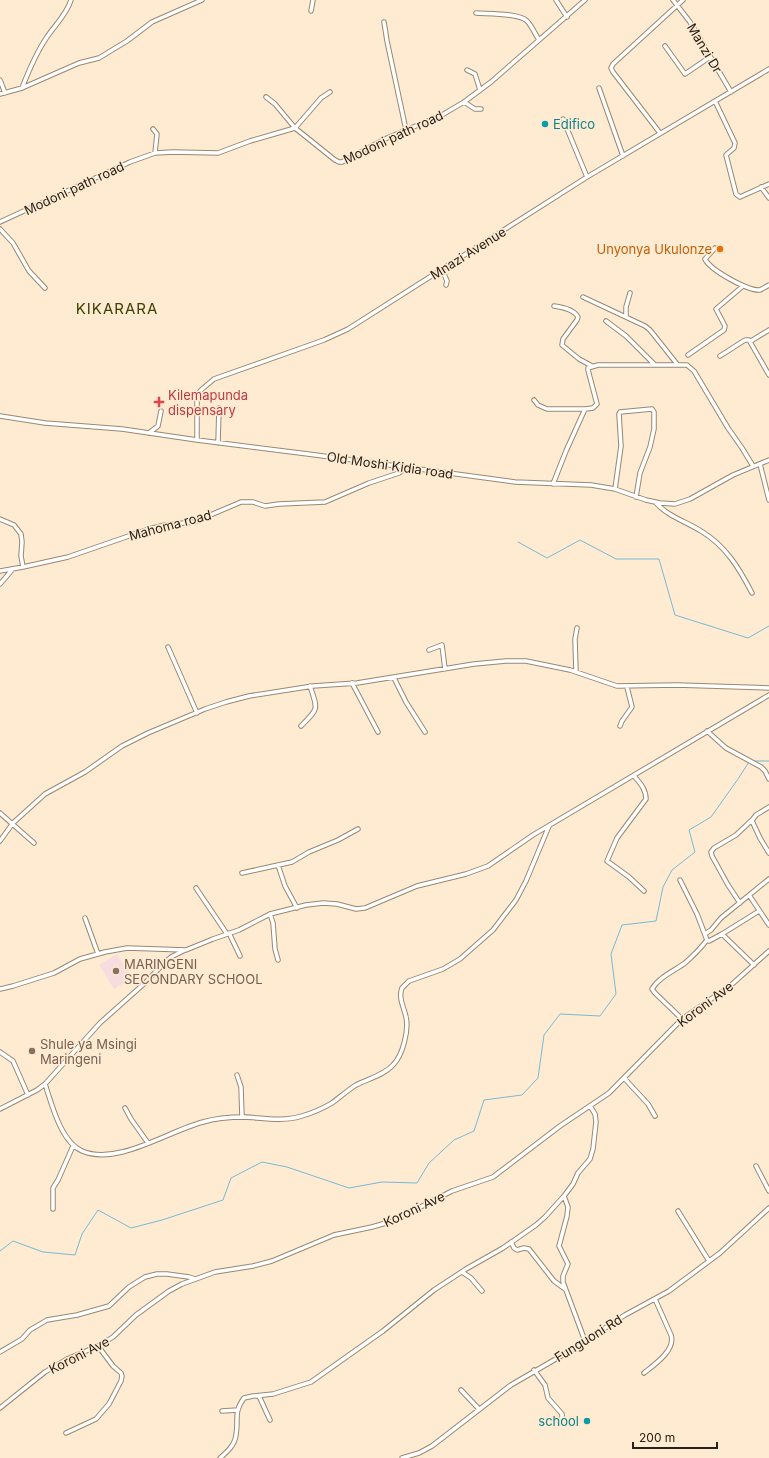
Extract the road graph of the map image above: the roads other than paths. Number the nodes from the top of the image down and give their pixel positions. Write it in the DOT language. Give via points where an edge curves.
graph roads {
  1 [pos="71,0"];
  2 [pos="202,0"];
  3 [pos="313,0"];
  4 [pos="556,0"];
  5 [pos="586,0"];
  6 [pos="673,0"];
  7 [pos="683,0"];
  8 [pos="677,5"];
  9 [pos="311,11"];
  10 [pos="476,13"];
  11 [pos="567,17"];
  12 [pos="384,22"];
  13 [pos="539,40"];
  14 [pos="665,46"];
  15 [pos="710,57"];
  16 [pos="769,69"];
  17 [pos="467,70"];
  18 [pos="0,80"];
  19 [pos="22,88"];
  20 [pos="599,88"];
  21 [pos="480,90"];
  22 [pos="330,92"];
  23 [pos="731,92"];
  24 [pos="5,93"];
  25 [pos="0,94"];
  26 [pos="266,97"];
  27 [pos="715,101"];
  28 [pos="464,102"];
  29 [pos="481,109"];
  30 [pos="563,119"];
  31 [pos="295,128"];
  32 [pos="153,129"];
  33 [pos="406,130"];
  34 [pos="660,133"];
  35 [pos="155,153"];
  36 [pos="623,156"];
  37 [pos="587,177"];
  38 [pos="769,184"];
  39 [pos="761,187"];
  40 [pos="769,198"];
  41 [pos="0,222"];
  42 [pos="0,229"];
  43 [pos="715,248"];
  44 [pos="442,269"];
  45 [pos="769,285"];
  46 [pos="446,286"];
  47 [pos="743,286"];
  48 [pos="45,288"];
  49 [pos="630,293"];
  50 [pos="583,297"];
  51 [pos="554,306"];
  52 [pos="626,316"];
  53 [pos="606,321"];
  54 [pos="769,330"];
  55 [pos="751,341"];
  56 [pos="688,355"];
  57 [pos="720,356"];
  58 [pos="654,364"];
  59 [pos="677,364"];
  60 [pos="592,366"];
  61 [pos="769,375"];
  62 [pos="534,400"];
  63 [pos="219,408"];
  64 [pos="585,409"];
  65 [pos="161,411"];
  66 [pos="0,416"];
  67 [pos="149,433"];
  68 [pos="197,440"];
  69 [pos="218,443"];
  70 [pos="769,460"];
  71 [pos="760,464"];
  72 [pos="752,466"];
  73 [pos="406,468"];
  74 [pos="553,484"];
  75 [pos="615,489"];
  76 [pos="636,497"];
  77 [pos="769,500"];
  78 [pos="655,503"];
  79 [pos="0,519"];
  80 [pos="23,568"];
  81 [pos="12,570"];
  82 [pos="0,571"];
  83 [pos="0,584"];
  84 [pos="752,593"];
  85 [pos="577,628"];
  86 [pos="168,647"];
  87 [pos="429,650"];
  88 [pos="445,669"];
  89 [pos="576,672"];
  90 [pos="394,678"];
  91 [pos="352,683"];
  92 [pos="310,686"];
  93 [pos="627,687"];
  94 [pos="769,688"];
  95 [pos="769,695"];
  96 [pos="197,713"];
  97 [pos="301,726"];
  98 [pos="620,726"];
  99 [pos="707,731"];
  100 [pos="378,732"];
  101 [pos="425,732"];
  102 [pos="767,771"];
  103 [pos="634,776"];
  104 [pos="769,779"];
  105 [pos="769,807"];
  106 [pos="0,813"];
  107 [pos="752,821"];
  108 [pos="13,823"];
  109 [pos="549,826"];
  110 [pos="358,829"];
  111 [pos="0,841"];
  112 [pos="34,844"];
  113 [pos="769,853"];
  114 [pos="278,865"];
  115 [pos="242,873"];
  116 [pos="769,878"];
  117 [pos="680,880"];
  118 [pos="196,888"];
  119 [pos="644,891"];
  120 [pos="749,895"];
  121 [pos="740,903"];
  122 [pos="297,908"];
  123 [pos="759,911"];
  124 [pos="270,914"];
  125 [pos="85,918"];
  126 [pos="769,925"];
  127 [pos="228,934"];
  128 [pos="705,934"];
  129 [pos="722,934"];
  130 [pos="707,940"];
  131 [pos="186,950"];
  132 [pos="769,951"];
  133 [pos="98,954"];
  134 [pos="240,956"];
  135 [pos="278,960"];
  136 [pos="754,965"];
  137 [pos="0,989"];
  138 [pos="682,1019"];
  139 [pos="0,1052"];
  140 [pos="237,1074"];
  141 [pos="624,1078"];
  142 [pos="45,1084"];
  143 [pos="28,1095"];
  144 [pos="590,1106"];
  145 [pos="0,1107"];
  146 [pos="125,1108"];
  147 [pos="655,1116"];
  148 [pos="242,1117"];
  149 [pos="148,1143"];
  150 [pos="73,1146"];
  151 [pos="756,1166"];
  152 [pos="769,1191"];
  153 [pos="564,1196"];
  154 [pos="769,1208"];
  155 [pos="53,1209"];
  156 [pos="678,1212"];
  157 [pos="512,1242"];
  158 [pos="709,1261"];
  159 [pos="462,1272"];
  160 [pos="195,1279"];
  161 [pos="566,1290"];
  162 [pos="482,1291"];
  163 [pos="655,1299"];
  164 [pos="584,1342"];
  165 [pos="98,1346"];
  166 [pos="0,1352"];
  167 [pos="534,1370"];
  168 [pos="644,1373"];
  169 [pos="460,1390"];
  170 [pos="259,1396"];
  171 [pos="0,1408"];
  172 [pos="479,1409"];
  173 [pos="238,1410"];
  174 [pos="222,1411"];
  175 [pos="270,1420"];
  176 [pos="560,1420"];
  177 [pos="66,1433"];
  178 [pos="220,1458"];
  179 [pos="402,1458"];
  1 -- 19 [label="street" via="64,15 33,60"];
  2 -- 19 [label="street" via="152,22 103,56 79,63"];
  3 -- 9 [label="street"];
  4 -- 11 [label="street"];
  5 -- 11 [label="street, Modoni path road"];
  6 -- 8 [label="street, Manzi Dr"];
  7 -- 8 [label="street"];
  8 -- 15 [label="street, Manzi Dr"];
  8 -- 34 [label="street" via="611,68"];
  10 -- 13 [label="street" via="524,19"];
  11 -- 13 [label="street, Modoni path road"];
  12 -- 33 [label="street"];
  13 -- 21 [label="street, Modoni path road"];
  14 -- 15 [label="street" via="685,74"];
  15 -- 23 [label="street, Manzi Dr"];
  16 -- 23 [label="street, Mnazi Avenue"];
  17 -- 21 [label="street" via="475,74"];
  18 -- 24 [label="street"];
  19 -- 24 [label="street"];
  20 -- 36 [label="street"];
  21 -- 28 [label="street, Modoni path road"];
  22 -- 31 [label="street" via="321,98"];
  23 -- 27 [label="street, Mnazi Avenue"];
  24 -- 25 [label="street"];
  26 -- 31 [label="street"];
  27 -- 34 [label="street, Mnazi Avenue"];
  27 -- 39 [label="street" via="735,143 734,148 726,156 736,194 740,197"];
  28 -- 29 [label="street" via="475,109"];
  28 -- 33 [label="street, Modoni path road" via="442,115"];
  30 -- 37 [label="street"];
  31 -- 33 [label="street, Modoni path road" via="339,162"];
  31 -- 35 [label="street, Modoni path road" via="218,153"];
  32 -- 35 [label="street" via="157,134"];
  34 -- 36 [label="street, Mnazi Avenue"];
  35 -- 41 [label="street, Modoni path road"];
  36 -- 37 [label="street, Mnazi Avenue"];
  37 -- 44 [label="street, Mnazi Avenue"];
  38 -- 39 [label="street"];
  39 -- 40 [label="street"];
  42 -- 48 [label="street" via="13,243 29,271"];
  43 -- 47 [label="street" via="705,261"];
  44 -- 46 [label="street" via="447,281"];
  44 -- 68 [label="street, Mnazi Avenue" via="348,329 222,376 208,384 197,396"];
  45 -- 47 [label="street" via="758,291"];
  47 -- 56 [label="street" via="716,309 725,326 724,330"];
  49 -- 52 [label="street"];
  50 -- 52 [label="street"];
  51 -- 60 [label="street" via="577,314 577,320 563,339 562,345"];
  52 -- 59 [label="street" via="650,330"];
  53 -- 58 [label="street" via="626,336"];
  54 -- 55 [label="street"];
  55 -- 57 [label="street" via="745,340"];
  55 -- 61 [label="street"];
  58 -- 59 [label="street"];
  58 -- 60 [label="street"];
  59 -- 72 [label="street" via="687,365 694,371"];
  60 -- 64 [label="street" via="588,370 597,404 593,408"];
  62 -- 64 [label="street" via="538,405 547,408"];
  63 -- 69 [label="street"];
  64 -- 74 [label="street"];
  65 -- 67 [label="street" via="158,426"];
  66 -- 67 [label="street, Old Moshi Kidia road"];
  67 -- 68 [label="street, Old Moshi Kidia road"];
  68 -- 69 [label="street, Old Moshi Kidia road"];
  69 -- 73 [label="street, Old Moshi Kidia road"];
  70 -- 71 [label="street, Old Moshi Kidia road"];
  71 -- 72 [label="street, Old Moshi Kidia road"];
  71 -- 77 [label="street"];
  72 -- 78 [label="street, Old Moshi Kidia road" via="684,502"];
  73 -- 74 [label="street, Old Moshi Kidia road" via="515,482"];
  73 -- 80 [label="street, Mahoma road" via="325,502 265,506 241,502 194,522 148,529 78,554"];
  74 -- 75 [label="street, Old Moshi Kidia road" via="592,485"];
  75 -- 76 [label="street, Old Moshi Kidia road"];
  75 -- 76 [label="street" via="621,446 618,414 652,409 654,429 640,473"];
  76 -- 78 [label="street, Old Moshi Kidia road"];
  78 -- 84 [label="street" via="666,513 707,535 728,554 738,566"];
  79 -- 80 [label="street" via="14,526 21,534"];
  80 -- 81 [label="street, Mahoma road"];
  81 -- 82 [label="street, Mahoma road"];
  81 -- 83 [label="street"];
  85 -- 89 [label="street"];
  86 -- 96 [label="street"];
  87 -- 88 [label="street" via="442,644"];
  88 -- 89 [label="street" via="511,661"];
  88 -- 90 [label="street"];
  89 -- 93 [label="street" via="612,685"];
  90 -- 91 [label="street"];
  90 -- 101 [label="street"];
  91 -- 92 [label="street"];
  91 -- 100 [label="street"];
  92 -- 96 [label="street" via="236,698"];
  92 -- 97 [label="street" via="316,708"];
  93 -- 94 [label="street" via="677,685"];
  93 -- 98 [label="street" via="632,707"];
  95 -- 99 [label="street"];
  96 -- 108 [label="street" via="122,746 91,768 45,794"];
  99 -- 102 [label="street" via="726,748"];
  99 -- 103 [label="street"];
  102 -- 104 [label="street"];
  103 -- 109 [label="street"];
  103 -- 119 [label="street" via="643,788 646,799 617,838 607,861"];
  105 -- 107 [label="street" via="756,815"];
  106 -- 108 [label="street"];
  107 -- 113 [label="street"];
  107 -- 121 [label="street" via="711,852"];
  108 -- 111 [label="street"];
  108 -- 112 [label="street"];
  109 -- 122 [label="street" via="488,866 417,886 365,908 356,909 323,903"];
  109 -- 148 [label="street" via="516,900 493,930 460,959 409,981 402,988 400,997 407,1027 401,1052 393,1066 356,1085 315,1112 292,1119"];
  110 -- 114 [label="street" via="292,862"];
  114 -- 115 [label="street"];
  114 -- 122 [label="street" via="285,886"];
  116 -- 120 [label="street"];
  117 -- 128 [label="street"];
  118 -- 127 [label="street"];
  120 -- 121 [label="street"];
  120 -- 123 [label="street"];
  121 -- 128 [label="street"];
  122 -- 124 [label="street"];
  123 -- 126 [label="street"];
  123 -- 129 [label="street"];
  124 -- 127 [label="street"];
  124 -- 135 [label="street"];
  125 -- 133 [label="street"];
  127 -- 131 [label="street"];
  127 -- 134 [label="street"];
  128 -- 130 [label="street"];
  129 -- 130 [label="street"];
  129 -- 136 [label="street"];
  130 -- 138 [label="street" via="698,952 652,989"];
  131 -- 133 [label="street" via="127,948"];
  131 -- 142 [label="street" via="165,962 100,1023"];
  132 -- 136 [label="street, Koroni Ave"];
  133 -- 137 [label="street" via="54,973"];
  136 -- 138 [label="street, Koroni Ave" via="730,986"];
  138 -- 141 [label="street, Koroni Ave"];
  139 -- 143 [label="street" via="13,1061"];
  140 -- 148 [label="street" via="241,1087"];
  141 -- 144 [label="street, Koroni Ave" via="609,1093"];
  141 -- 147 [label="street" via="648,1104"];
  142 -- 143 [label="street"];
  142 -- 150 [label="street" via="62,1130"];
  143 -- 145 [label="street"];
  144 -- 153 [label="street" via="596,1120 591,1156"];
  144 -- 160 [label="street, Koroni Ave" via="493,1177 444,1194 402,1217 382,1225 334,1235 272,1262 215,1272"];
  146 -- 149 [label="street"];
  148 -- 149 [label="street" via="204,1121"];
  149 -- 150 [label="street" via="119,1152 98,1154 81,1151"];
  150 -- 155 [label="street" via="53,1188"];
  151 -- 152 [label="street"];
  153 -- 157 [label="street" via="542,1220"];
  153 -- 161 [label="street" via="568,1216 559,1246 568,1262 563,1279"];
  154 -- 158 [label="street, Funguoni Rd"];
  156 -- 158 [label="street"];
  157 -- 159 [label="street"];
  157 -- 161 [label="street" via="517,1250 529,1249 554,1281"];
  158 -- 163 [label="street, Funguoni Rd"];
  159 -- 162 [label="street"];
  159 -- 170 [label="street" via="311,1382"];
  160 -- 165 [label="street, Koroni Ave" via="155,1300 136,1314 117,1334"];
  160 -- 166 [label="street" via="167,1274 145,1277 129,1287 109,1306 47,1320"];
  161 -- 164 [label="street"];
  163 -- 164 [label="street, Funguoni Rd"];
  163 -- 168 [label="street" via="672,1341 667,1352"];
  164 -- 167 [label="street, Funguoni Rd"];
  165 -- 171 [label="street, Koroni Ave" via="45,1372"];
  165 -- 177 [label="street" via="122,1376 121,1381 109,1404 96,1419"];
  167 -- 172 [label="street, Funguoni Rd"];
  167 -- 176 [label="street" via="545,1385 548,1398 562,1414"];
  169 -- 172 [label="street"];
  170 -- 173 [label="street" via="244,1398"];
  170 -- 175 [label="street"];
  172 -- 179 [label="street, Funguoni Rd" via="432,1446"];
  173 -- 174 [label="street"];
  173 -- 178 [label="street" via="235,1439"];
}
